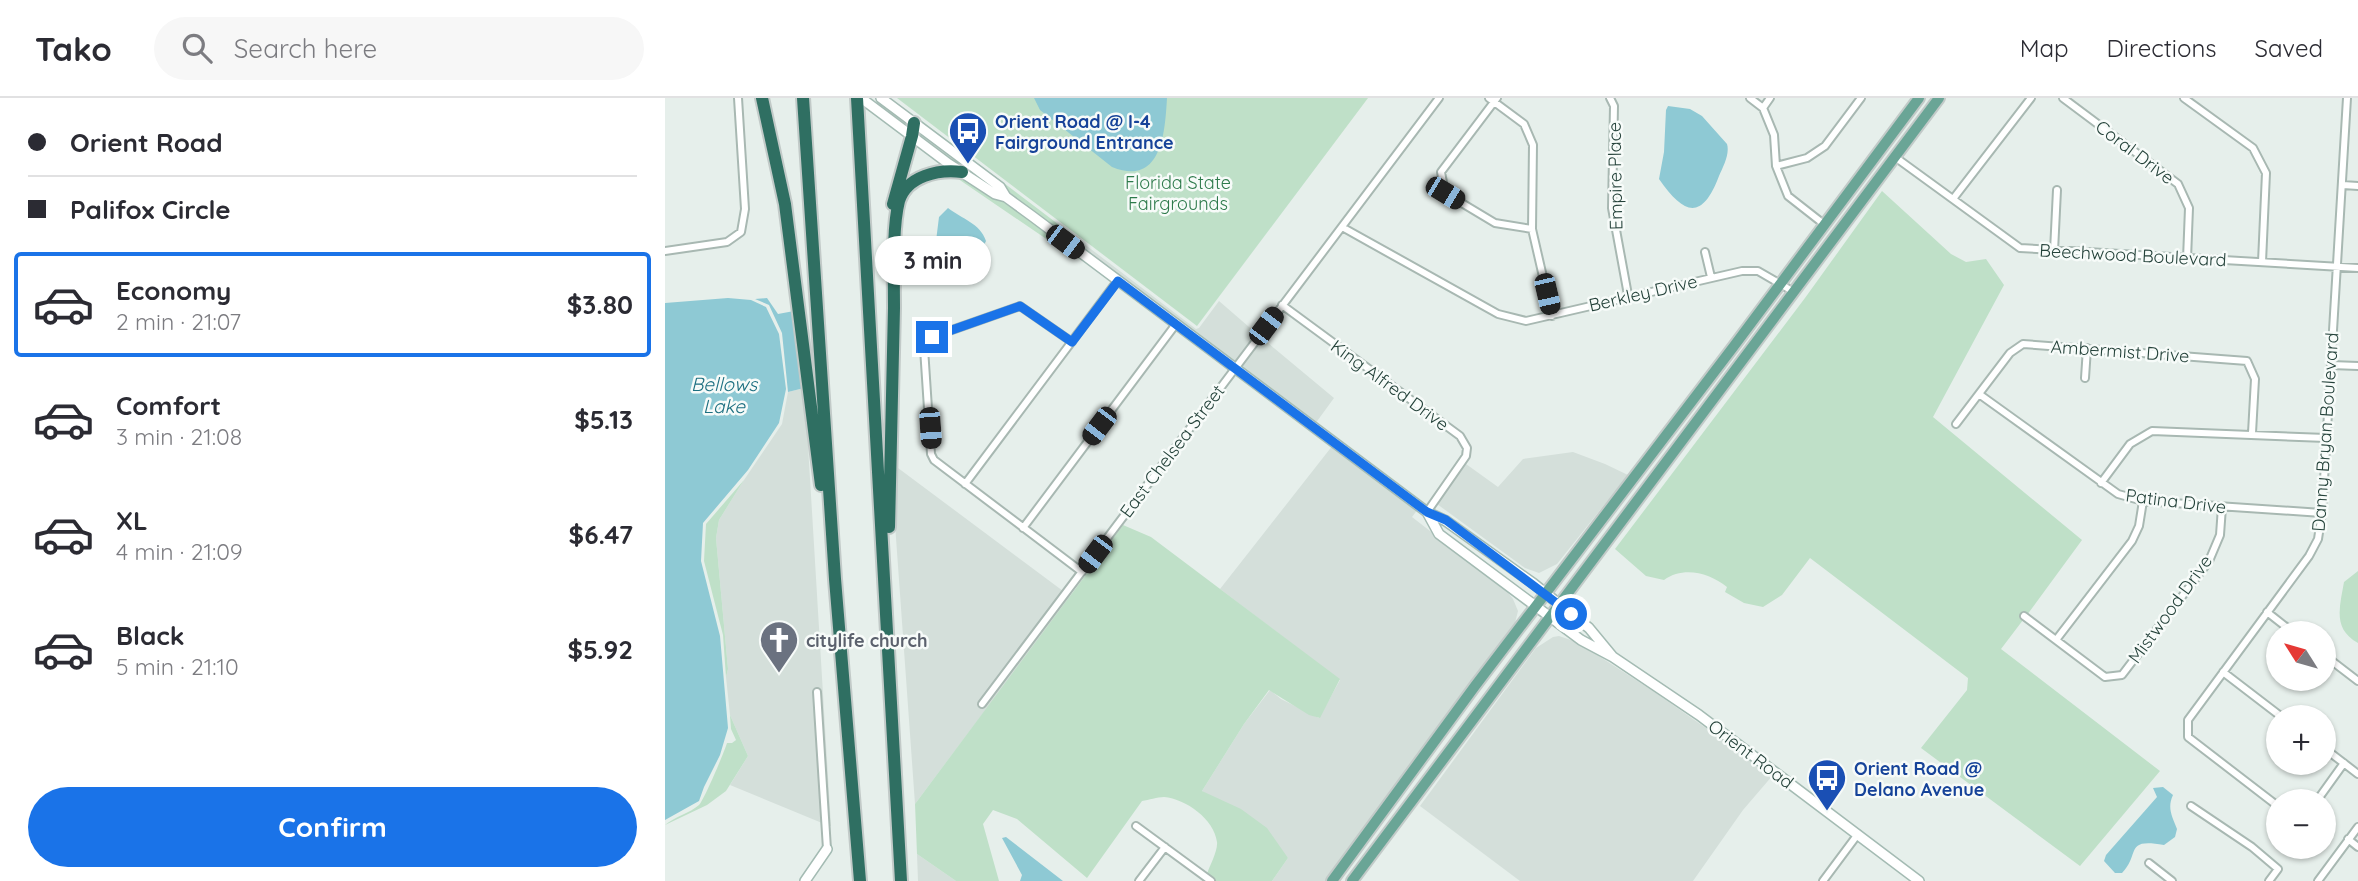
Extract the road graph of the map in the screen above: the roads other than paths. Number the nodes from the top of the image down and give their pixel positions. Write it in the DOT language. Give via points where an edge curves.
graph roads {
  1 [pos="738,98"];
  2 [pos="762,98"];
  3 [pos="803,98"];
  4 [pos="859,98"];
  5 [pos="881,98"];
  6 [pos="1439,98"];
  7 [pos="1610,98"];
  8 [pos="1750,98"];
  9 [pos="1770,98"];
  10 [pos="1861,98"];
  11 [pos="1919,98"];
  12 [pos="1928,98"];
  13 [pos="1939,98"];
  14 [pos="2031,98"];
  15 [pos="2063,98"];
  16 [pos="2184,98"];
  17 [pos="2347,98"];
  18 [pos="1493,99"];
  19 [pos="1763,108"];
  20 [pos="914,123"];
  21 [pos="912,136"];
  22 [pos="1895,157"];
  23 [pos="1872,162"];
  24 [pos="1776,166"];
  25 [pos="961,172"];
  26 [pos="2343,185"];
  27 [pos="2358,186"];
  28 [pos="2057,190"];
  29 [pos="1006,197"];
  30 [pos="1953,199"];
  31 [pos="1825,225"];
  32 [pos="1342,227"];
  33 [pos="1532,229"];
  34 [pos="665,251"];
  35 [pos="2054,251"];
  36 [pos="1705,252"];
  37 [pos="895,253"];
  38 [pos="2186,259"];
  39 [pos="2262,262"];
  40 [pos="2337,267"];
  41 [pos="2358,268"];
  42 [pos="1711,277"];
  43 [pos="1118,281"];
  44 [pos="1781,283"];
  45 [pos="1794,292"];
  46 [pos="1628,295"];
  47 [pos="1282,305"];
  48 [pos="1552,316"];
  49 [pos="1175,324"];
  50 [pos="1072,342"];
  51 [pos="2087,348"];
  52 [pos="2331,365"];
  53 [pos="2358,366"];
  54 [pos="1234,369"];
  55 [pos="2085,378"];
  56 [pos="1979,394"];
  57 [pos="1956,424"];
  58 [pos="2252,433"];
  59 [pos="2326,438"];
  60 [pos="964,484"];
  61 [pos="2101,484"];
  62 [pos="2144,501"];
  63 [pos="2222,507"];
  64 [pos="1427,512"];
  65 [pos="2322,513"];
  66 [pos="1023,528"];
  67 [pos="884,562"];
  68 [pos="1082,572"];
  69 [pos="835,579"];
  70 [pos="1545,593"];
  71 [pos="1559,604"];
  72 [pos="1536,606"];
  73 [pos="2267,612"];
  74 [pos="1550,616"];
  75 [pos="2024,617"];
  76 [pos="2278,621"];
  77 [pos="2056,640"];
  78 [pos="1613,657"];
  79 [pos="2336,664"];
  80 [pos="2223,672"];
  81 [pos="2358,681"];
  82 [pos="817,692"];
  83 [pos="982,704"];
  84 [pos="2266,705"];
  85 [pos="2336,757"];
  86 [pos="2344,763"];
  87 [pos="2358,774"];
  88 [pos="2325,789"];
  89 [pos="2266,797"];
  90 [pos="2191,806"];
  91 [pos="1136,826"];
  92 [pos="2358,827"];
  93 [pos="1858,834"];
  94 [pos="2348,839"];
  95 [pos="2358,847"];
  96 [pos="1165,848"];
  97 [pos="827,849"];
  98 [pos="2149,863"];
  99 [pos="804,881"];
  100 [pos="860,881"];
  101 [pos="901,881"];
  102 [pos="1139,881"];
  103 [pos="1211,881"];
  104 [pos="1332,881"];
  105 [pos="1352,881"];
  106 [pos="1823,881"];
  107 [pos="1919,881"];
  108 [pos="2172,881"];
  109 [pos="2269,881"];
  110 [pos="2318,881"];
  1 -- 34 [label="street" via="745,209 741,232 727,242"];
  2 -- 69 [label="highway" via="785,204"];
  3 -- 69 [label="highway"];
  4 -- 21 [label="street, Orient Road"];
  4 -- 67 [label="highway"];
  5 -- 20 [label="street, Orient Road"];
  6 -- 32 [label="street, East Chelsea Street"];
  7 -- 46 [label="street, Empire Place" via="1614,106 1612,208"];
  8 -- 19 [label="street"];
  9 -- 19 [label="street"];
  10 -- 24 [label="street" via="1825,146 1807,158"];
  11 -- 23 [label="main road"];
  12 -- 22 [label="main road" via="1897,140"];
  13 -- 22 [label="main road"];
  14 -- 30 [label="street"];
  15 -- 38 [label="street, Coral Drive" via="2178,184 2189,208"];
  16 -- 39 [label="street" via="2253,148 2266,173"];
  17 -- 26 [label="street, Danny Bryan Boulevard"];
  18 -- 33 [label="street" via="1524,124 1533,145"];
  18 -- 33 [label="street" via="1441,172 1445,193 1496,222"];
  19 -- 24 [label="street" via="1774,135"];
  20 -- 21 [label="highway"];
  20 -- 29 [label="street, Orient Road" via="1000,187"];
  21 -- 25 [label="street, Orient Road"];
  21 -- 37 [label="highway" via="893,204"];
  22 -- 23 [label="main road"];
  22 -- 30 [label="street, Beechwood Boulevard"];
  22 -- 45 [label="main road"];
  23 -- 31 [label="main road"];
  24 -- 31 [label="street" via="1788,196"];
  25 -- 29 [label="street, Orient Road"];
  25 -- 37 [label="highway" via="939,172 909,185 899,201"];
  26 -- 27 [label="street"];
  26 -- 40 [label="street, Danny Bryan Boulevard"];
  28 -- 35 [label="street"];
  29 -- 43 [label="street, Orient Road"];
  30 -- 35 [label="street, Beechwood Boulevard" via="2021,248"];
  31 -- 44 [label="main road"];
  32 -- 47 [label="street, East Chelsea Street"];
  32 -- 48 [label="street, Berkley Drive" via="1499,314 1526,321"];
  33 -- 48 [label="street"];
  35 -- 38 [label="street, Beechwood Boulevard"];
  36 -- 42 [label="street"];
  37 -- 67 [label="highway" via="889,528"];
  38 -- 39 [label="street, Beechwood Boulevard"];
  39 -- 40 [label="street, Beechwood Boulevard"];
  40 -- 41 [label="street, Beechwood Boulevard"];
  40 -- 52 [label="street, Danny Bryan Boulevard"];
  42 -- 44 [label="street, Berkley Drive" via="1758,271"];
  42 -- 46 [label="street, Berkley Drive"];
  43 -- 49 [label="street, Orient Road"];
  43 -- 50 [label="street"];
  44 -- 45 [label="street, Berkley Drive"];
  44 -- 70 [label="main road"];
  45 -- 71 [label="main road"];
  46 -- 48 [label="street, Berkley Drive"];
  47 -- 54 [label="street, East Chelsea Street"];
  47 -- 64 [label="street, King Alfred Drive" via="1460,436 1466,456"];
  49 -- 54 [label="street, Orient Road"];
  49 -- 66 [label="street"];
  50 -- 60 [label="street"];
  50 -- 60 [label="street" via="1020,306 926,342 934,460"];
  51 -- 55 [label="street"];
  51 -- 56 [label="street, Ambermist Drive" via="2023,344 2010,353"];
  51 -- 58 [label="street, Ambermist Drive" via="2247,361 2255,379"];
  52 -- 53 [label="street"];
  52 -- 59 [label="street, Danny Bryan Boulevard"];
  54 -- 64 [label="street, Orient Road"];
  54 -- 68 [label="street, East Chelsea Street"];
  56 -- 57 [label="street, Ambermist Drive"];
  56 -- 61 [label="street, Patina Drive"];
  58 -- 59 [label="street"];
  58 -- 61 [label="street" via="2152,431 2130,444"];
  59 -- 65 [label="street, Danny Bryan Boulevard"];
  60 -- 66 [label="street"];
  61 -- 62 [label="street, Patina Drive"];
  62 -- 63 [label="street, Patina Drive"];
  62 -- 77 [label="street" via="2132,541"];
  63 -- 65 [label="street, Patina Drive"];
  63 -- 77 [label="street, Mistwood Drive" via="2220,535 2209,561 2122,675 2105,677"];
  64 -- 70 [label="street, Orient Road" via="1446,520"];
  64 -- 72 [label="street, Orient Road" via="1439,534"];
  65 -- 73 [label="street, Danny Bryan Boulevard" via="2318,539 2309,556"];
  66 -- 68 [label="street"];
  67 -- 101 [label="highway"];
  68 -- 83 [label="street, East Chelsea Street"];
  69 -- 100 [label="highway"];
  70 -- 71 [label="street, Orient Road"];
  70 -- 72 [label="main road"];
  71 -- 74 [label="main road"];
  71 -- 78 [label="street, Orient Road" via="1589,628"];
  72 -- 74 [label="street, Orient Road"];
  72 -- 104 [label="main road"];
  73 -- 76 [label="street"];
  73 -- 80 [label="street, Danny Bryan Boulevard"];
  74 -- 78 [label="street, Orient Road"];
  74 -- 105 [label="main road"];
  75 -- 77 [label="street, Mistwood Drive"];
  78 -- 93 [label="street, Orient Road"];
  79 -- 81 [label="street"];
  80 -- 84 [label="street"];
  80 -- 89 [label="street, Danny Bryan Boulevard" via="2188,719 2188,737"];
  82 -- 97 [label="street"];
  85 -- 86 [label="street"];
  86 -- 87 [label="street"];
  86 -- 88 [label="street"];
  90 -- 109 [label="street" via="2278,869"];
  91 -- 96 [label="street"];
  92 -- 94 [label="street"];
  93 -- 106 [label="street"];
  93 -- 107 [label="street, Orient Road"];
  94 -- 95 [label="street"];
  94 -- 110 [label="street"];
  96 -- 102 [label="street"];
  96 -- 103 [label="street"];
  97 -- 99 [label="street"];
  98 -- 108 [label="street"];
}
